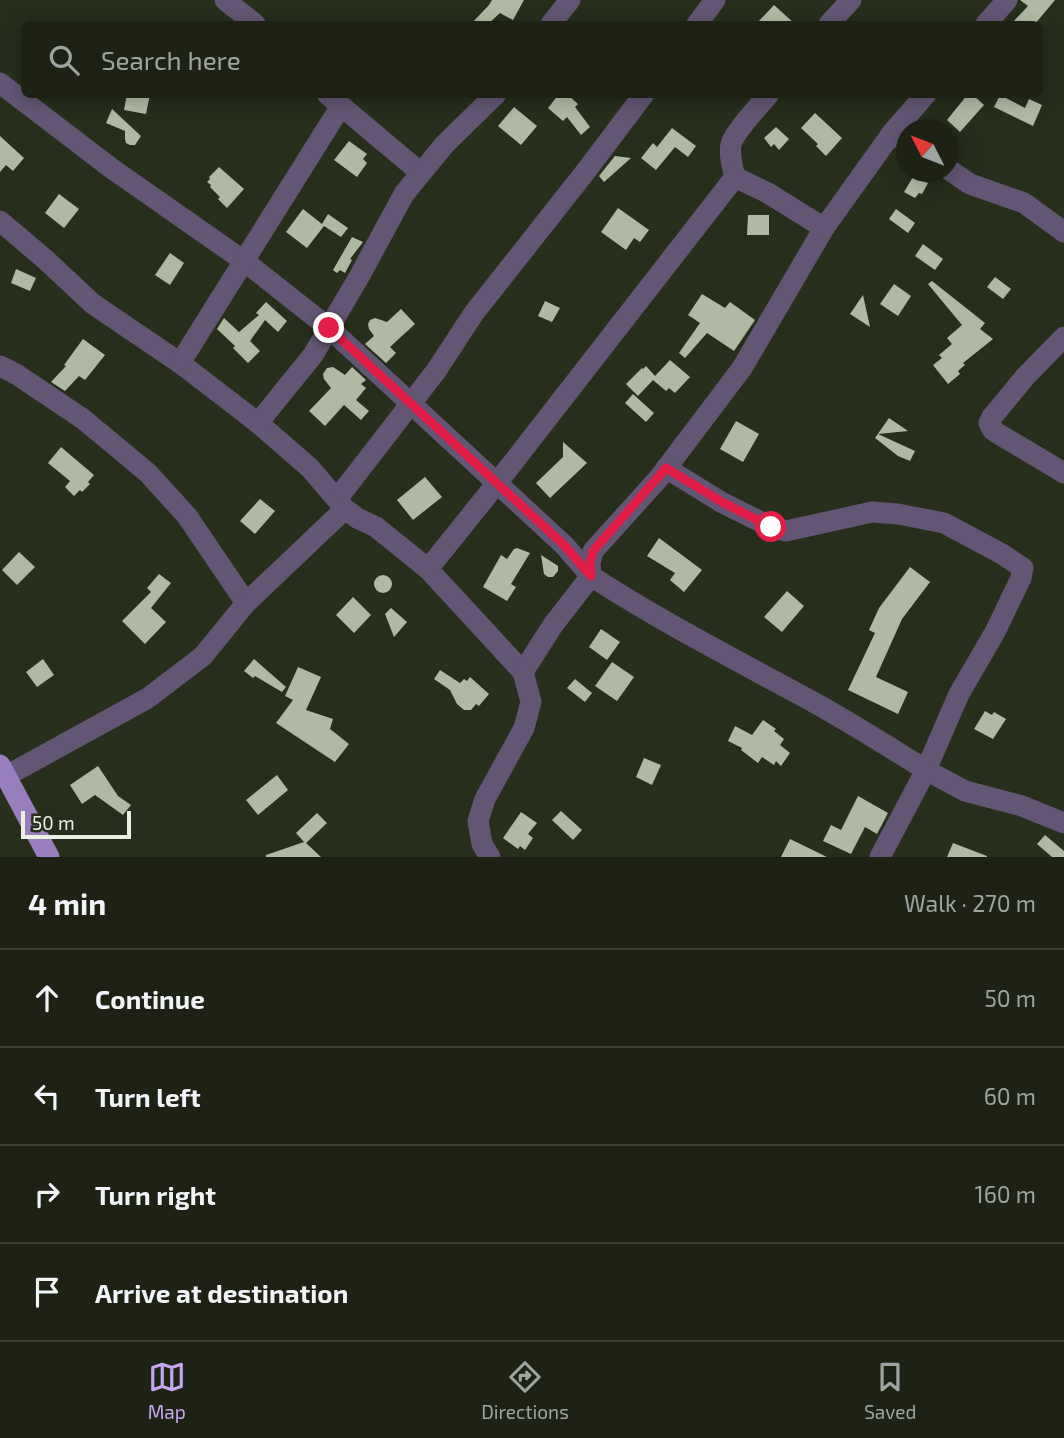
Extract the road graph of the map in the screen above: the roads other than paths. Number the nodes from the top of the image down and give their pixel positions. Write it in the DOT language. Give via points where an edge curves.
graph roads {
  1 [pos="225,0"];
  2 [pos="570,0"];
  3 [pos="714,0"];
  4 [pos="851,0"];
  5 [pos="1007,0"];
  6 [pos="251,21"];
  7 [pos="553,21"];
  8 [pos="699,21"];
  9 [pos="833,21"];
  10 [pos="989,21"];
  11 [pos="0,83"];
  12 [pos="492,98"];
  13 [pos="641,98"];
  14 [pos="766,98"];
  15 [pos="924,98"];
  16 [pos="334,100"];
  17 [pos="911,119"];
  18 [pos="896,142"];
  19 [pos="421,173"];
  20 [pos="959,176"];
  21 [pos="735,177"];
  22 [pos="0,222"];
  23 [pos="824,228"];
  24 [pos="1064,232"];
  25 [pos="244,261"];
  26 [pos="329,328"];
  27 [pos="1064,337"];
  28 [pos="180,363"];
  29 [pos="0,366"];
  30 [pos="411,404"];
  31 [pos="258,423"];
  32 [pos="666,468"];
  33 [pos="1064,473"];
  34 [pos="497,483"];
  35 [pos="341,504"];
  36 [pos="428,569"];
  37 [pos="591,576"];
  38 [pos="246,603"];
  39 [pos="523,672"];
  40 [pos="3,770"];
  41 [pos="926,770"];
  42 [pos="1064,822"];
  43 [pos="49,857"];
  44 [pos="490,857"];
  45 [pos="880,857"];
  1 -- 6 [label="street"];
  2 -- 7 [label="street"];
  3 -- 8 [label="street"];
  4 -- 9 [label="street"];
  5 -- 10 [label="street"];
  11 -- 25 [label="street"];
  12 -- 19 [label="street"];
  13 -- 30 [label="street" via="474,313"];
  14 -- 21 [label="street" via="732,142 730,162"];
  15 -- 17 [label="street"];
  16 -- 19 [label="street"];
  16 -- 25 [label="street"];
  18 -- 23 [label="street"];
  19 -- 26 [label="street" via="404,194"];
  20 -- 24 [label="street" via="1024,203"];
  21 -- 23 [label="street"];
  21 -- 34 [label="street"];
  22 -- 28 [label="street" via="93,304"];
  23 -- 32 [label="street" via="742,368"];
  25 -- 26 [label="street"];
  25 -- 28 [label="street"];
  26 -- 30 [label="street"];
  26 -- 31 [label="street"];
  27 -- 33 [label="street" via="989,423 997,433"];
  28 -- 31 [label="street"];
  29 -- 38 [label="street" via="83,419 148,473 187,516"];
  30 -- 34 [label="street"];
  30 -- 35 [label="street"];
  31 -- 35 [label="street" via="310,468"];
  32 -- 37 [label="street" via="593,551"];
  32 -- 41 [label="street" via="771,527 786,531 872,512 898,514 944,523 1024,568"];
  34 -- 36 [label="street"];
  34 -- 37 [label="street"];
  35 -- 36 [label="street"];
  35 -- 38 [label="street"];
  36 -- 39 [label="street"];
  37 -- 39 [label="street"];
  37 -- 41 [label="street"];
  38 -- 40 [label="street" via="203,656 148,698"];
  39 -- 44 [label="street" via="531,702 524,728 478,821"];
  40 -- 43 [label="main road"];
  41 -- 42 [label="street" via="965,791"];
  41 -- 45 [label="street"];
}
